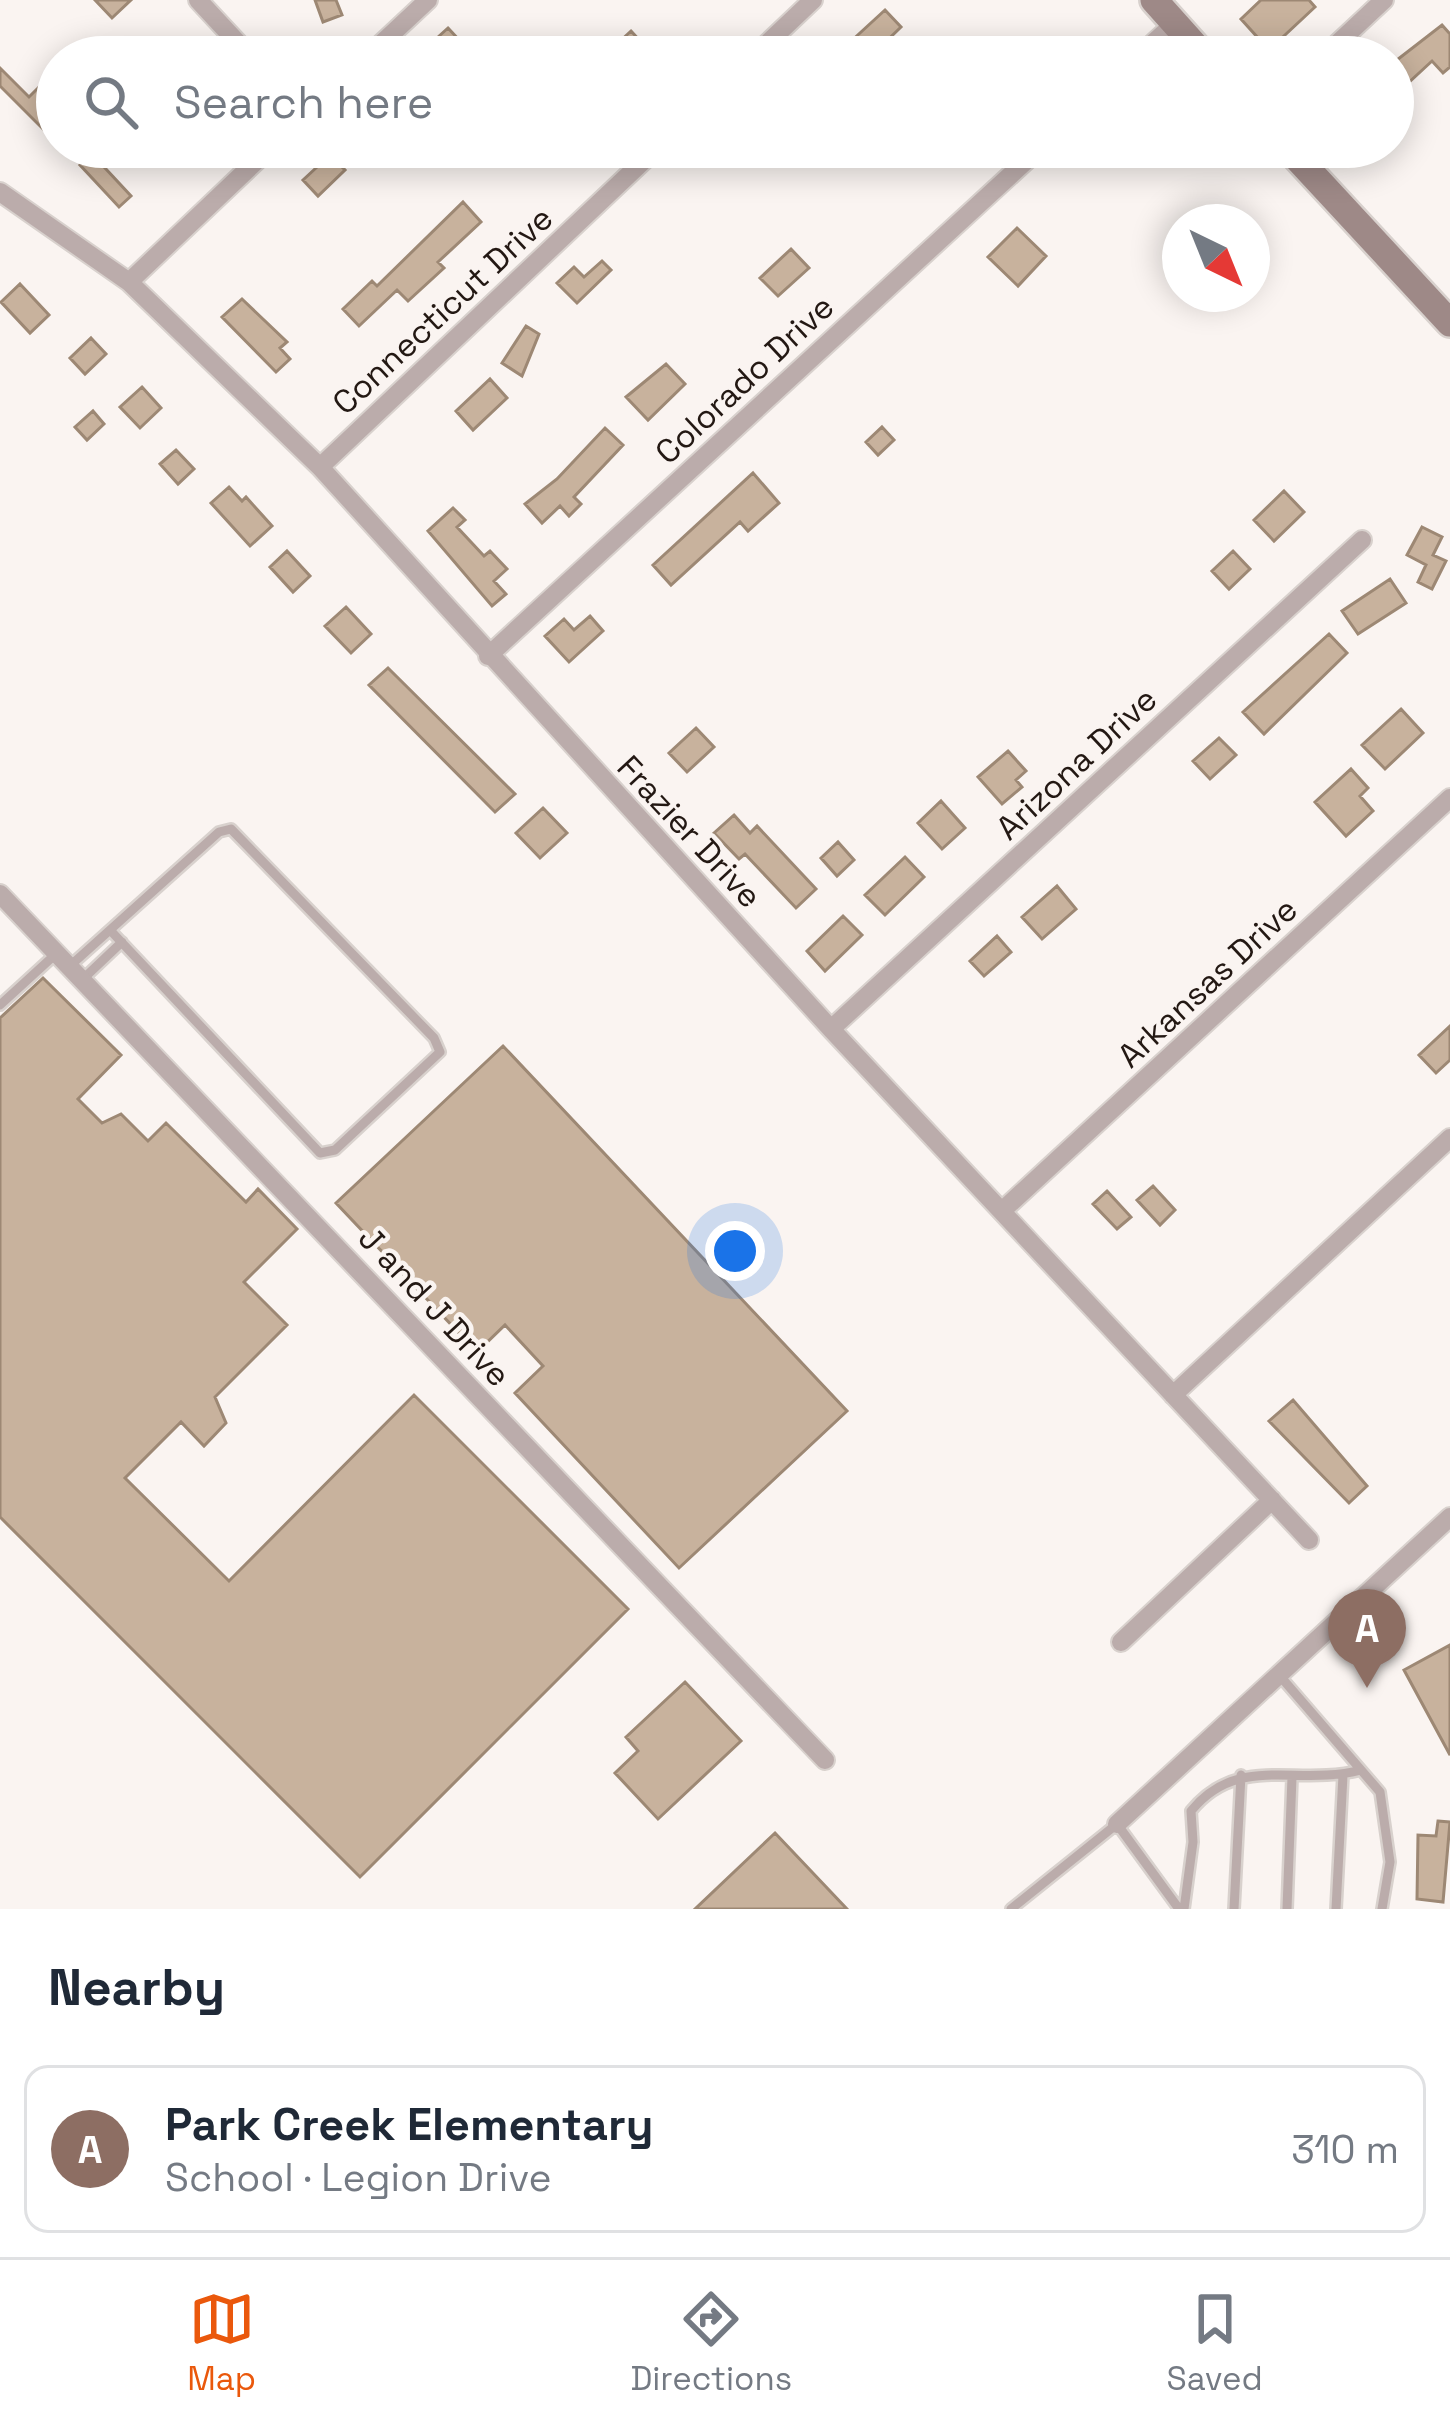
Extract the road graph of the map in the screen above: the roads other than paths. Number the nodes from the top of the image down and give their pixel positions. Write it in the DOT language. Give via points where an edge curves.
graph roads {
  1 [pos="198,0"];
  2 [pos="428,0"];
  3 [pos="813,0"];
  4 [pos="1154,0"];
  5 [pos="1384,0"];
  6 [pos="1175,23"];
  7 [pos="231,36"];
  8 [pos="389,36"];
  9 [pos="775,36"];
  10 [pos="1161,36"];
  11 [pos="1186,36"];
  12 [pos="1345,36"];
  13 [pos="249,168"];
  14 [pos="636,168"];
  15 [pos="1018,168"];
  16 [pos="1306,168"];
  17 [pos="0,191"];
  18 [pos="129,281"];
  19 [pos="1446,311"];
  20 [pos="320,467"];
  21 [pos="1362,540"];
  22 [pos="488,656"];
  23 [pos="1450,798"];
  24 [pos="0,894"];
  25 [pos="110,930"];
  26 [pos="122,942"];
  27 [pos="71,965"];
  28 [pos="0,1006"];
  29 [pos="831,1029"];
  30 [pos="1450,1138"];
  31 [pos="1004,1209"];
  32 [pos="1173,1395"];
  33 [pos="1272,1501"];
  34 [pos="1450,1517"];
  35 [pos="1309,1540"];
  36 [pos="1121,1642"];
  37 [pos="1280,1676"];
  38 [pos="825,1760"];
  39 [pos="1361,1770"];
  40 [pos="1241,1775"];
  41 [pos="1343,1775"];
  42 [pos="1292,1778"];
  43 [pos="1117,1824"];
  44 [pos="1011,1909"];
  45 [pos="1182,1909"];
  46 [pos="1234,1909"];
  47 [pos="1287,1909"];
  48 [pos="1336,1909"];
  49 [pos="1382,1909"];
  1 -- 7 [label="street"];
  2 -- 8 [label="street"];
  3 -- 9 [label="street"];
  4 -- 6 [label="street"];
  5 -- 12 [label="street"];
  6 -- 10 [label="street"];
  6 -- 11 [label="street"];
  13 -- 18 [label="street"];
  14 -- 20 [label="street, Connecticut Drive"];
  15 -- 22 [label="street, Colorado Drive"];
  16 -- 19 [label="street"];
  17 -- 18 [label="street, Frazier Drive"];
  18 -- 20 [label="street, Frazier Drive"];
  20 -- 22 [label="street, Frazier Drive"];
  21 -- 29 [label="street, Arizona Drive"];
  22 -- 29 [label="street, Frazier Drive"];
  23 -- 31 [label="street, Arkansas Drive"];
  24 -- 27 [label="street, J and J Drive"];
  25 -- 26 [label="lane"];
  25 -- 26 [label="lane" via="231,829 440,1052 335,1150 320,1153"];
  25 -- 27 [label="lane"];
  26 -- 27 [label="lane"];
  27 -- 28 [label="lane"];
  27 -- 38 [label="street, J and J Drive"];
  29 -- 31 [label="street, Frazier Drive"];
  30 -- 32 [label="street"];
  31 -- 32 [label="street, Frazier Drive"];
  32 -- 33 [label="street, Frazier Drive"];
  33 -- 35 [label="street, Frazier Drive"];
  33 -- 36 [label="street"];
  34 -- 37 [label="street"];
  37 -- 39 [label="lane"];
  37 -- 43 [label="street"];
  39 -- 41 [label="lane"];
  39 -- 49 [label="lane" via="1380,1792 1390,1862"];
  40 -- 42 [label="lane"];
  40 -- 45 [label="lane" via="1210,1788 1191,1811"];
  40 -- 46 [label="lane"];
  41 -- 42 [label="lane"];
  41 -- 48 [label="lane"];
  42 -- 47 [label="lane"];
  43 -- 44 [label="lane"];
  43 -- 45 [label="lane"];
}
